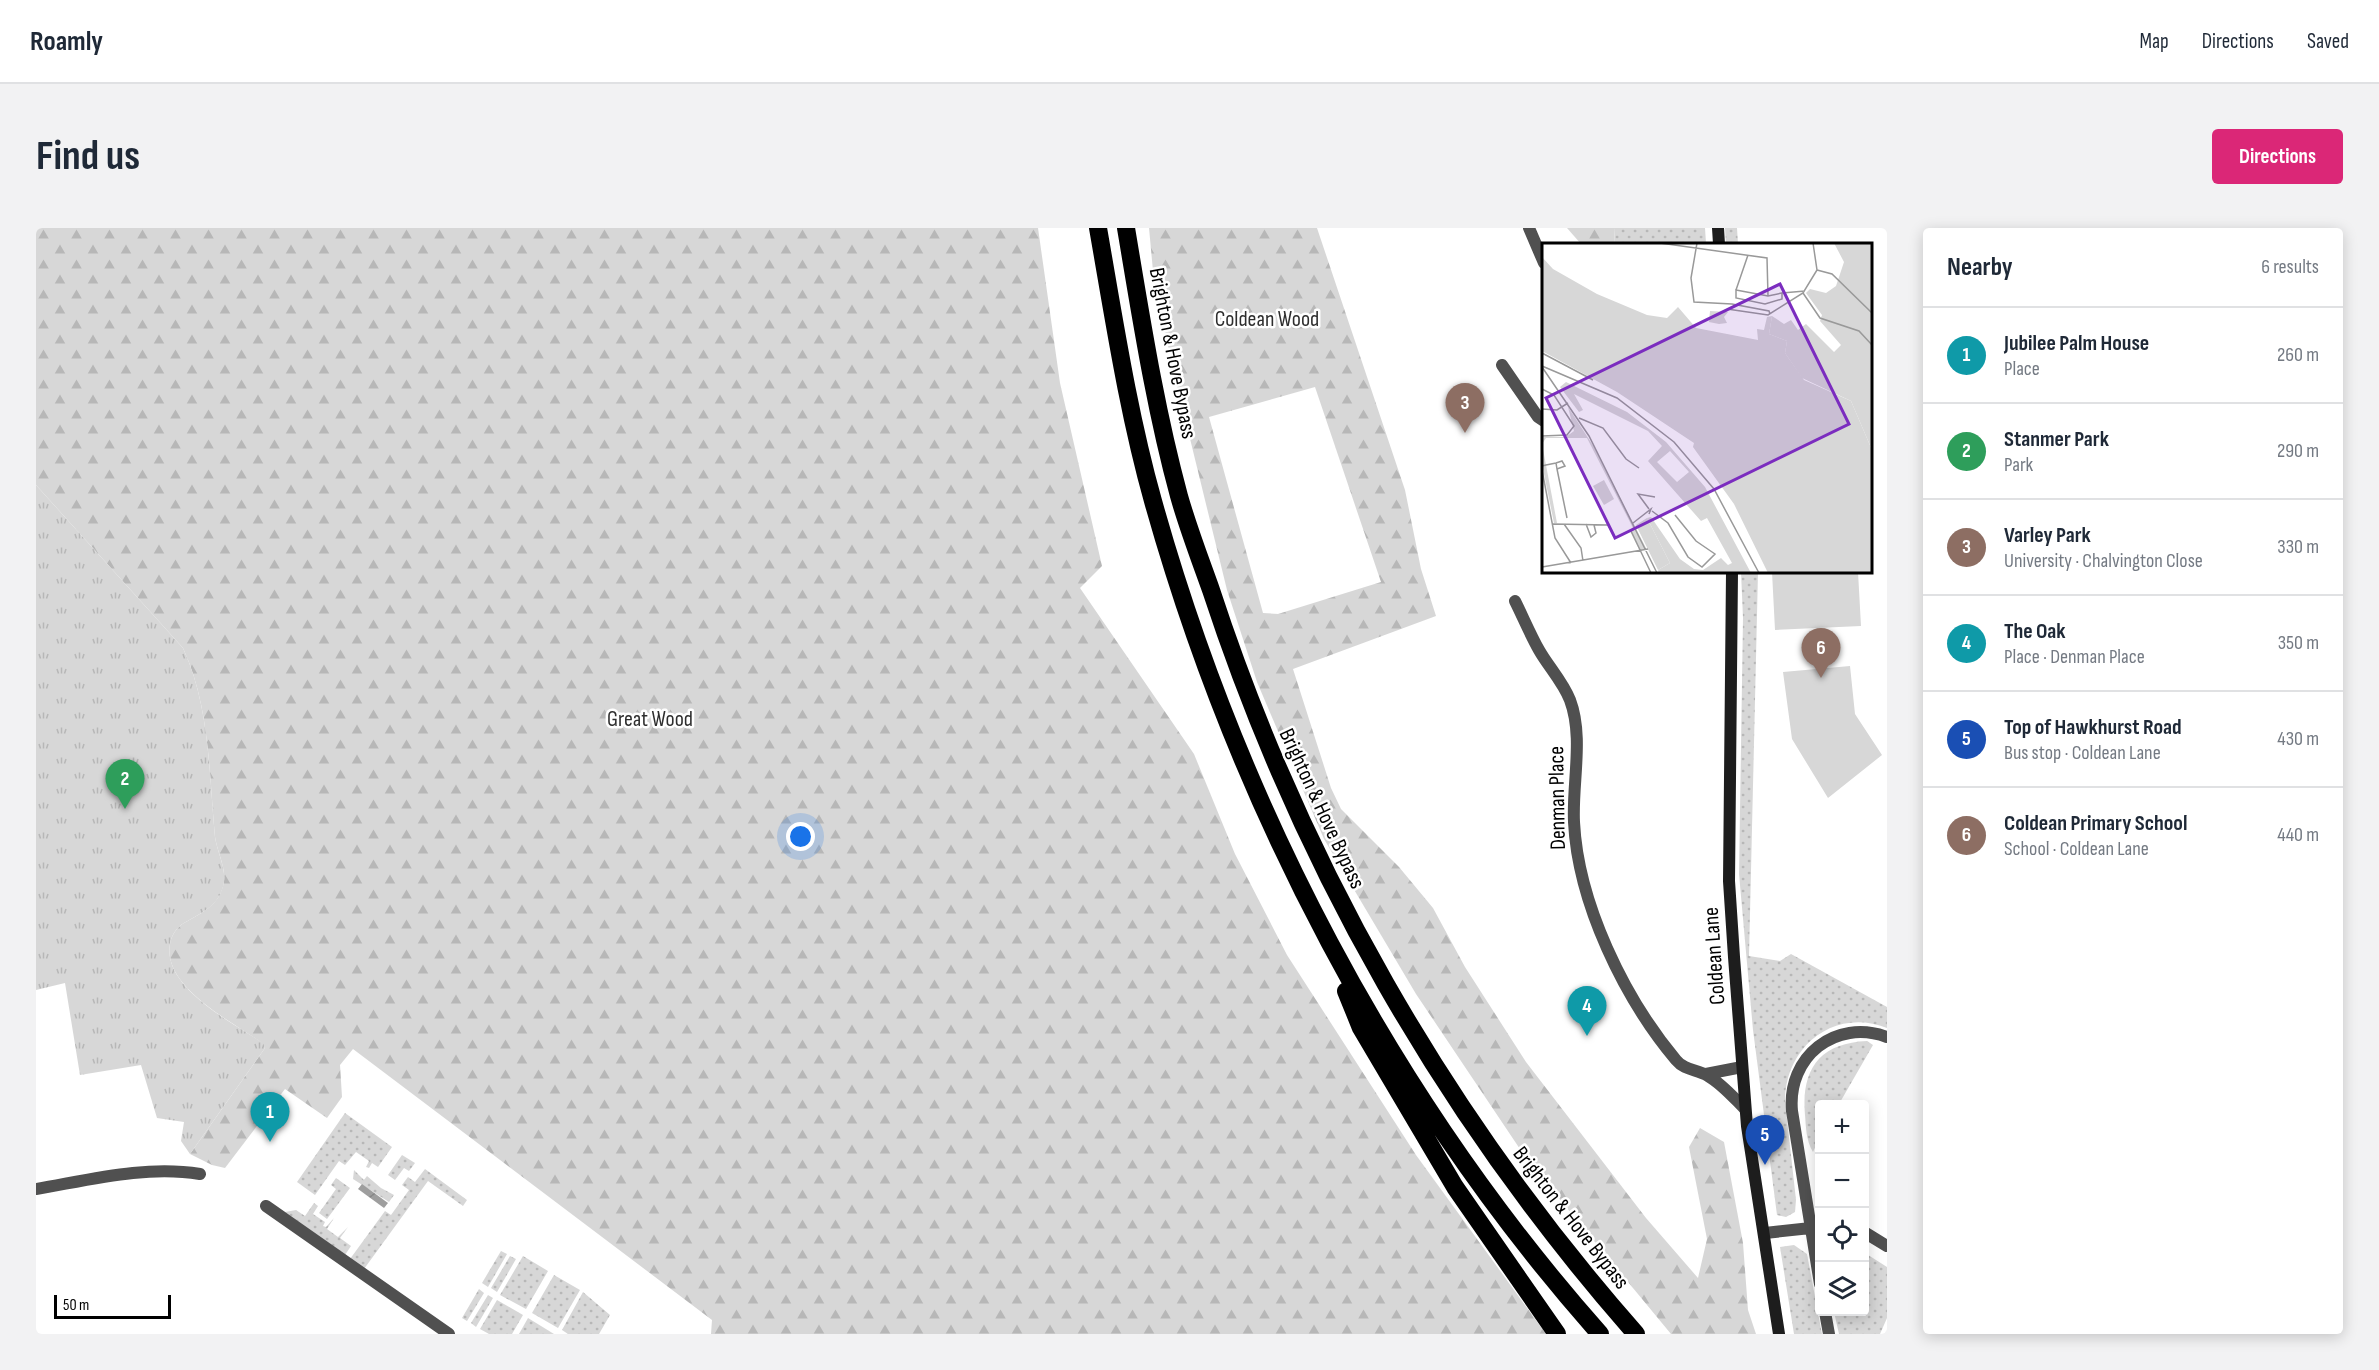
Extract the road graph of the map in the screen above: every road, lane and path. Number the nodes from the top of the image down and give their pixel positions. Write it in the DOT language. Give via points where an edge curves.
graph roads {
  1 [pos="1098,228"];
  2 [pos="1126,228"];
  3 [pos="1529,228"];
  4 [pos="1718,228"];
  5 [pos="1719,243"];
  6 [pos="1542,258"];
  7 [pos="1502,364"];
  8 [pos="1542,420"];
  9 [pos="1732,573"];
  10 [pos="1515,600"];
  11 [pos="1320,926"];
  12 [pos="1887,1037"];
  13 [pos="1742,1067"];
  14 [pos="1706,1074"];
  15 [pos="1745,1108"];
  16 [pos="200,1174"];
  17 [pos="36,1189"];
  18 [pos="266,1206"];
  19 [pos="1814,1228"];
  20 [pos="1765,1233"];
  21 [pos="1869,1235"];
  22 [pos="1887,1246"];
  23 [pos="1818,1262"];
  24 [pos="1826,1316"];
  25 [pos="449,1334"];
  26 [pos="1557,1334"];
  27 [pos="1600,1334"];
  28 [pos="1636,1334"];
  29 [pos="1779,1334"];
  30 [pos="1829,1334"];
  1 -- 11 [label="highway" via="1124,376 1153,501 1231,730"];
  2 -- 28 [label="highway, Brighton & Hove Bypass" via="1151,371 1179,496 1255,718 1304,830 1398,1008 1457,1101 1555,1238"];
  3 -- 6 [label="street"];
  4 -- 5 [label="street"];
  7 -- 8 [label="street"];
  9 -- 13 [label="street, Coldean Lane" via="1730,881"];
  10 -- 14 [label="street, Denman Place" via="1538,648 1570,699 1575,724 1576,848 1586,894 1633,1000 1679,1064"];
  11 -- 26 [label="highway" via="1361,1028 1455,1187"];
  11 -- 27 [label="highway" via="1434,1118 1532,1253"];
  12 -- 19 [label="street" via="1861,1031 1833,1037 1810,1052 1796,1073 1791,1102"];
  13 -- 14 [label="street"];
  13 -- 15 [label="street, Coldean Lane"];
  14 -- 15 [label="street, Denman Place"];
  15 -- 20 [label="street, Coldean Lane"];
  16 -- 17 [label="street" via="150,1172"];
  18 -- 25 [label="street"];
  19 -- 20 [label="street"];
  19 -- 23 [label="street"];
  20 -- 29 [label="street, Coldean Lane"];
  21 -- 22 [label="street"];
  24 -- 30 [label="street"];
}
